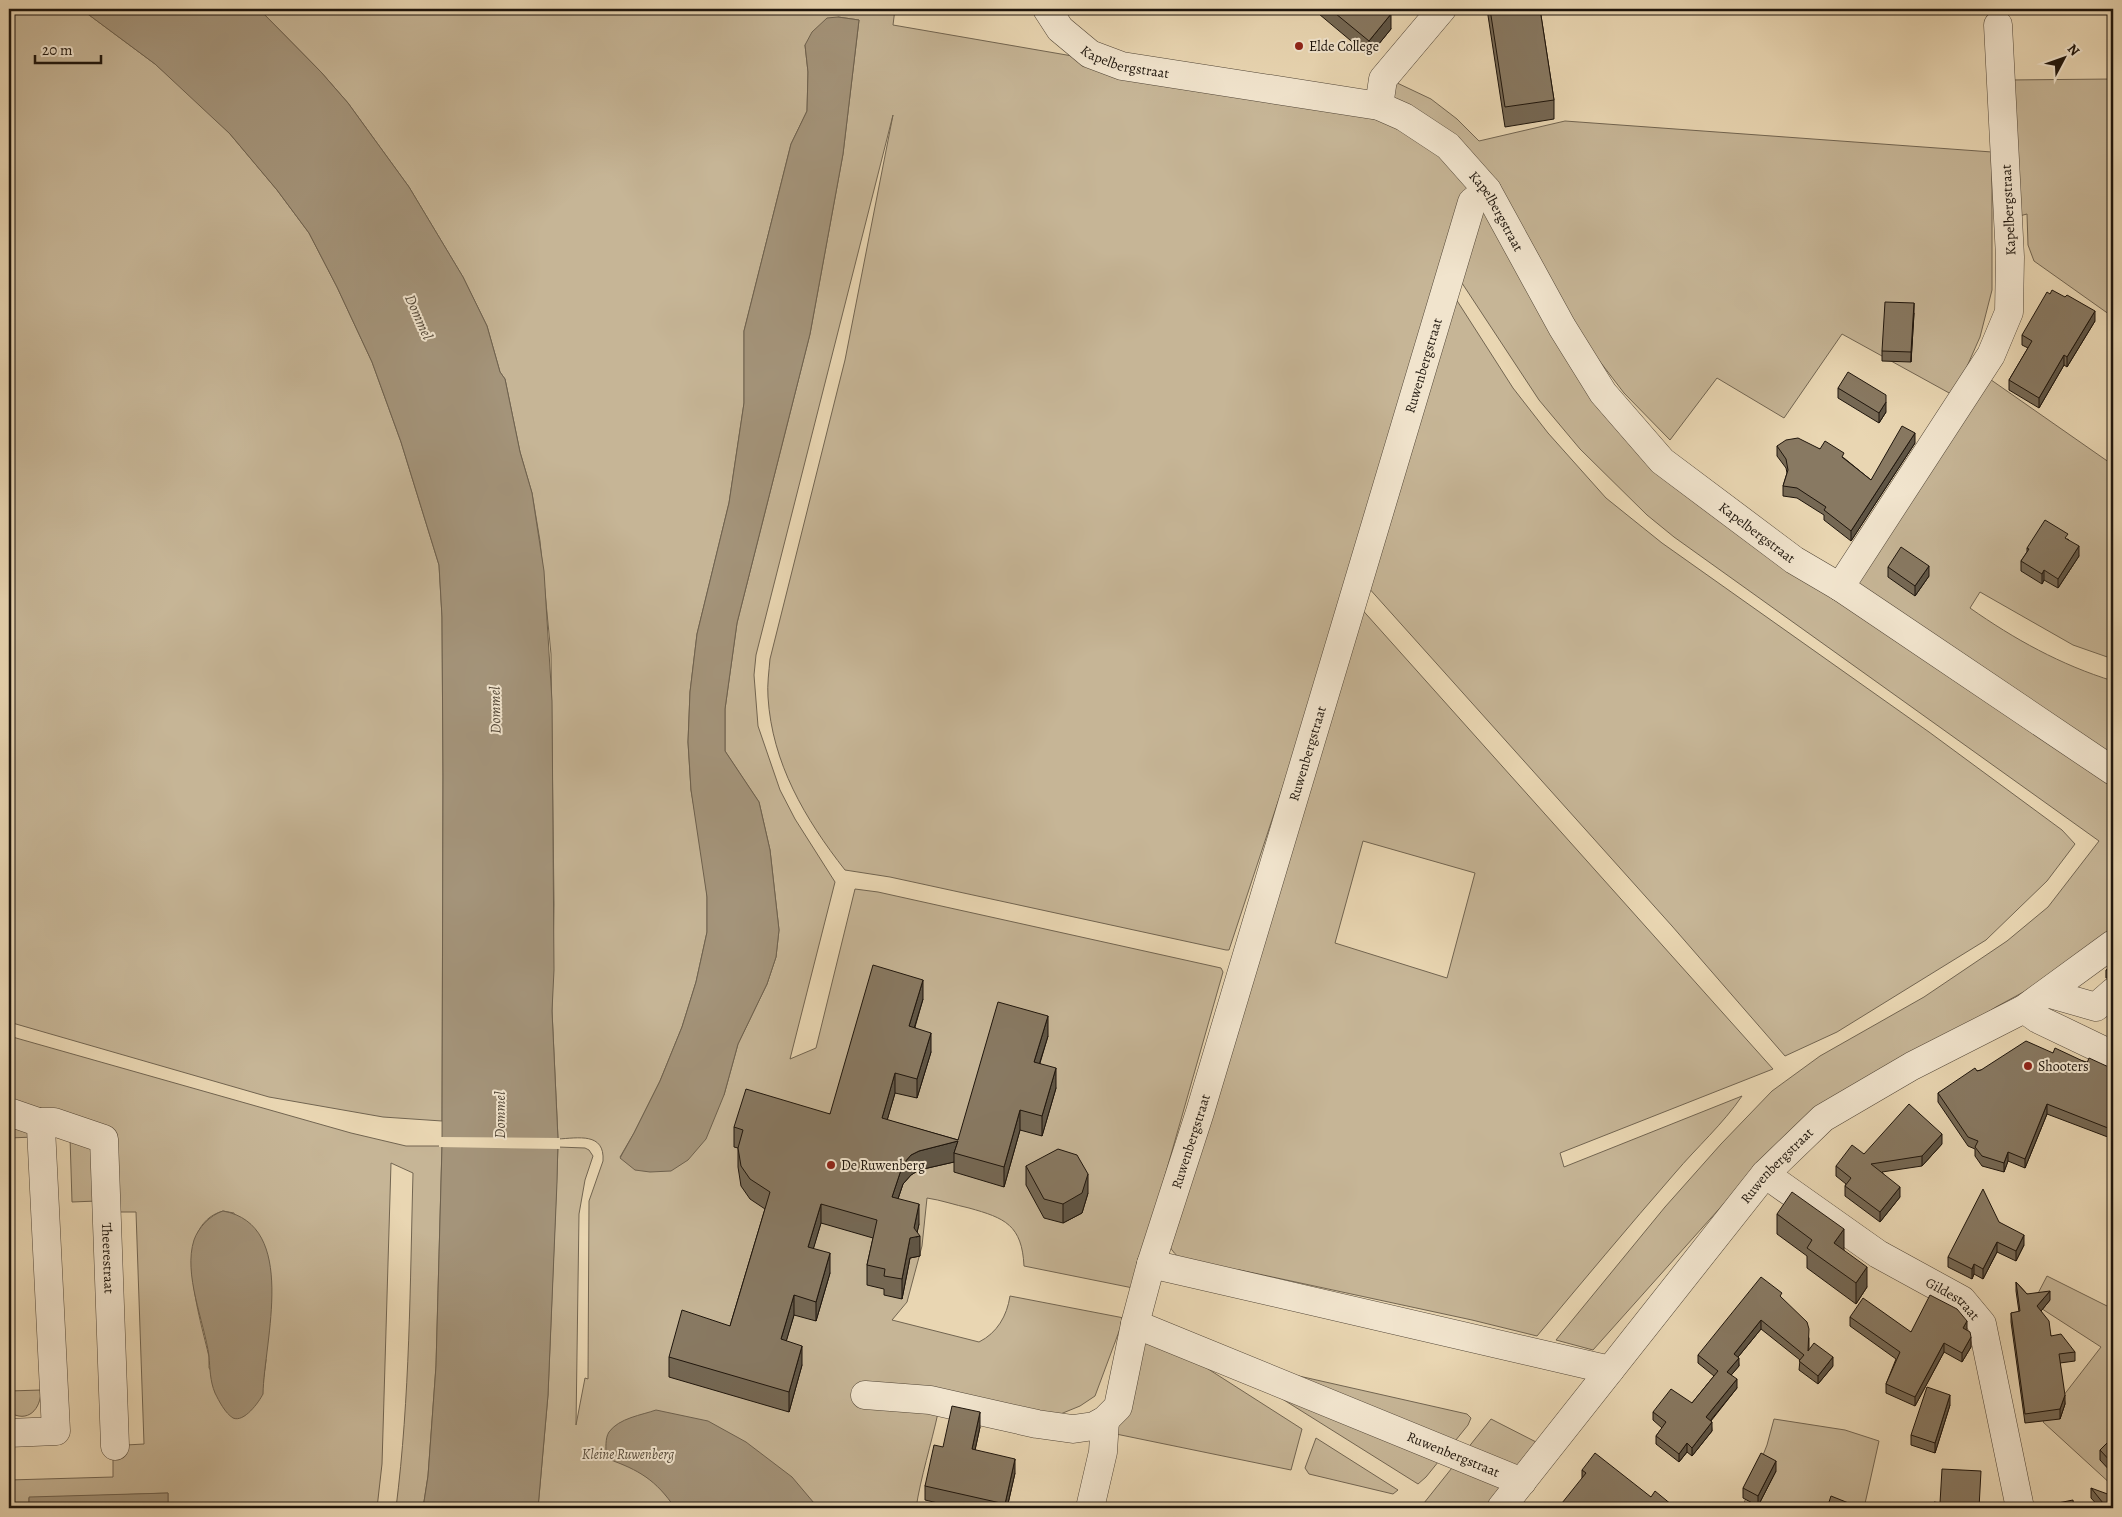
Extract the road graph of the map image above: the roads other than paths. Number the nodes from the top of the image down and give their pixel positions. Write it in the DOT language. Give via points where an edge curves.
graph roads {
  1 [pos="1047,9"];
  2 [pos="1442,9"];
  3 [pos="1998,25"];
  4 [pos="1379,106"];
  5 [pos="1487,190"];
  6 [pos="1840,587"];
  7 [pos="2113,771"];
  8 [pos="2113,944"];
  9 [pos="2113,992"];
  10 [pos="2047,993"];
  11 [pos="2024,1010"];
  12 [pos="2113,1055"];
  13 [pos="9,1112"];
  14 [pos="38,1122"];
  15 [pos="1765,1174"];
  16 [pos="1152,1264"];
  17 [pos="1135,1324"];
  18 [pos="1610,1370"];
  19 [pos="866,1394"];
  20 [pos="1112,1414"];
  21 [pos="9,1433"];
  22 [pos="115,1446"];
  23 [pos="1522,1482"];
  24 [pos="1090,1508"];
  25 [pos="1501,1508"];
  26 [pos="2020,1508"];
  1 -- 4 [label="street, Kapelbergstraat" via="1060,29 1090,54 1122,66"];
  2 -- 4 [label="street" via="1383,79"];
  3 -- 6 [label="street, Kapelbergstraat" via="2010,257 2009,312 1992,355"];
  4 -- 5 [label="street, Kapelbergstraat" via="1404,117 1448,146"];
  5 -- 6 [label="street, Kapelbergstraat" via="1562,327 1603,393 1662,461 1794,560"];
  5 -- 16 [label="street, Ruwenbergstraat" via="1472,202"];
  6 -- 7 [label="street, Kapelbergstraat"];
  8 -- 10 [label="street, Ruwenbergstraat"];
  9 -- 10 [label="street" via="2096,1007"];
  10 -- 11 [label="street, Ruwenbergstraat"];
  11 -- 12 [label="street"];
  11 -- 15 [label="street, Ruwenbergstraat" via="1912,1066 1823,1118"];
  13 -- 14 [label="street, Theerestraat"];
  14 -- 21 [label="street" via="42,1135 56,1431"];
  14 -- 22 [label="street, Theerestraat" via="54,1122 104,1139"];
  15 -- 18 [label="street, Ruwenbergstraat"];
  15 -- 26 [label="street, Gildestraat" via="1878,1254 1962,1300 1982,1324"];
  16 -- 17 [label="street, Ruwenbergstraat"];
  16 -- 18 [label="street"];
  17 -- 20 [label="street, Ruwenbergstraat"];
  17 -- 23 [label="street, Ruwenbergstraat"];
  18 -- 23 [label="street, Ruwenbergstraat"];
  19 -- 20 [label="street" via="930,1400 1073,1429 1094,1426"];
  20 -- 24 [label="street, Ruwenbergstraat"];
  23 -- 25 [label="street, Ruwenbergstraat"];
}
